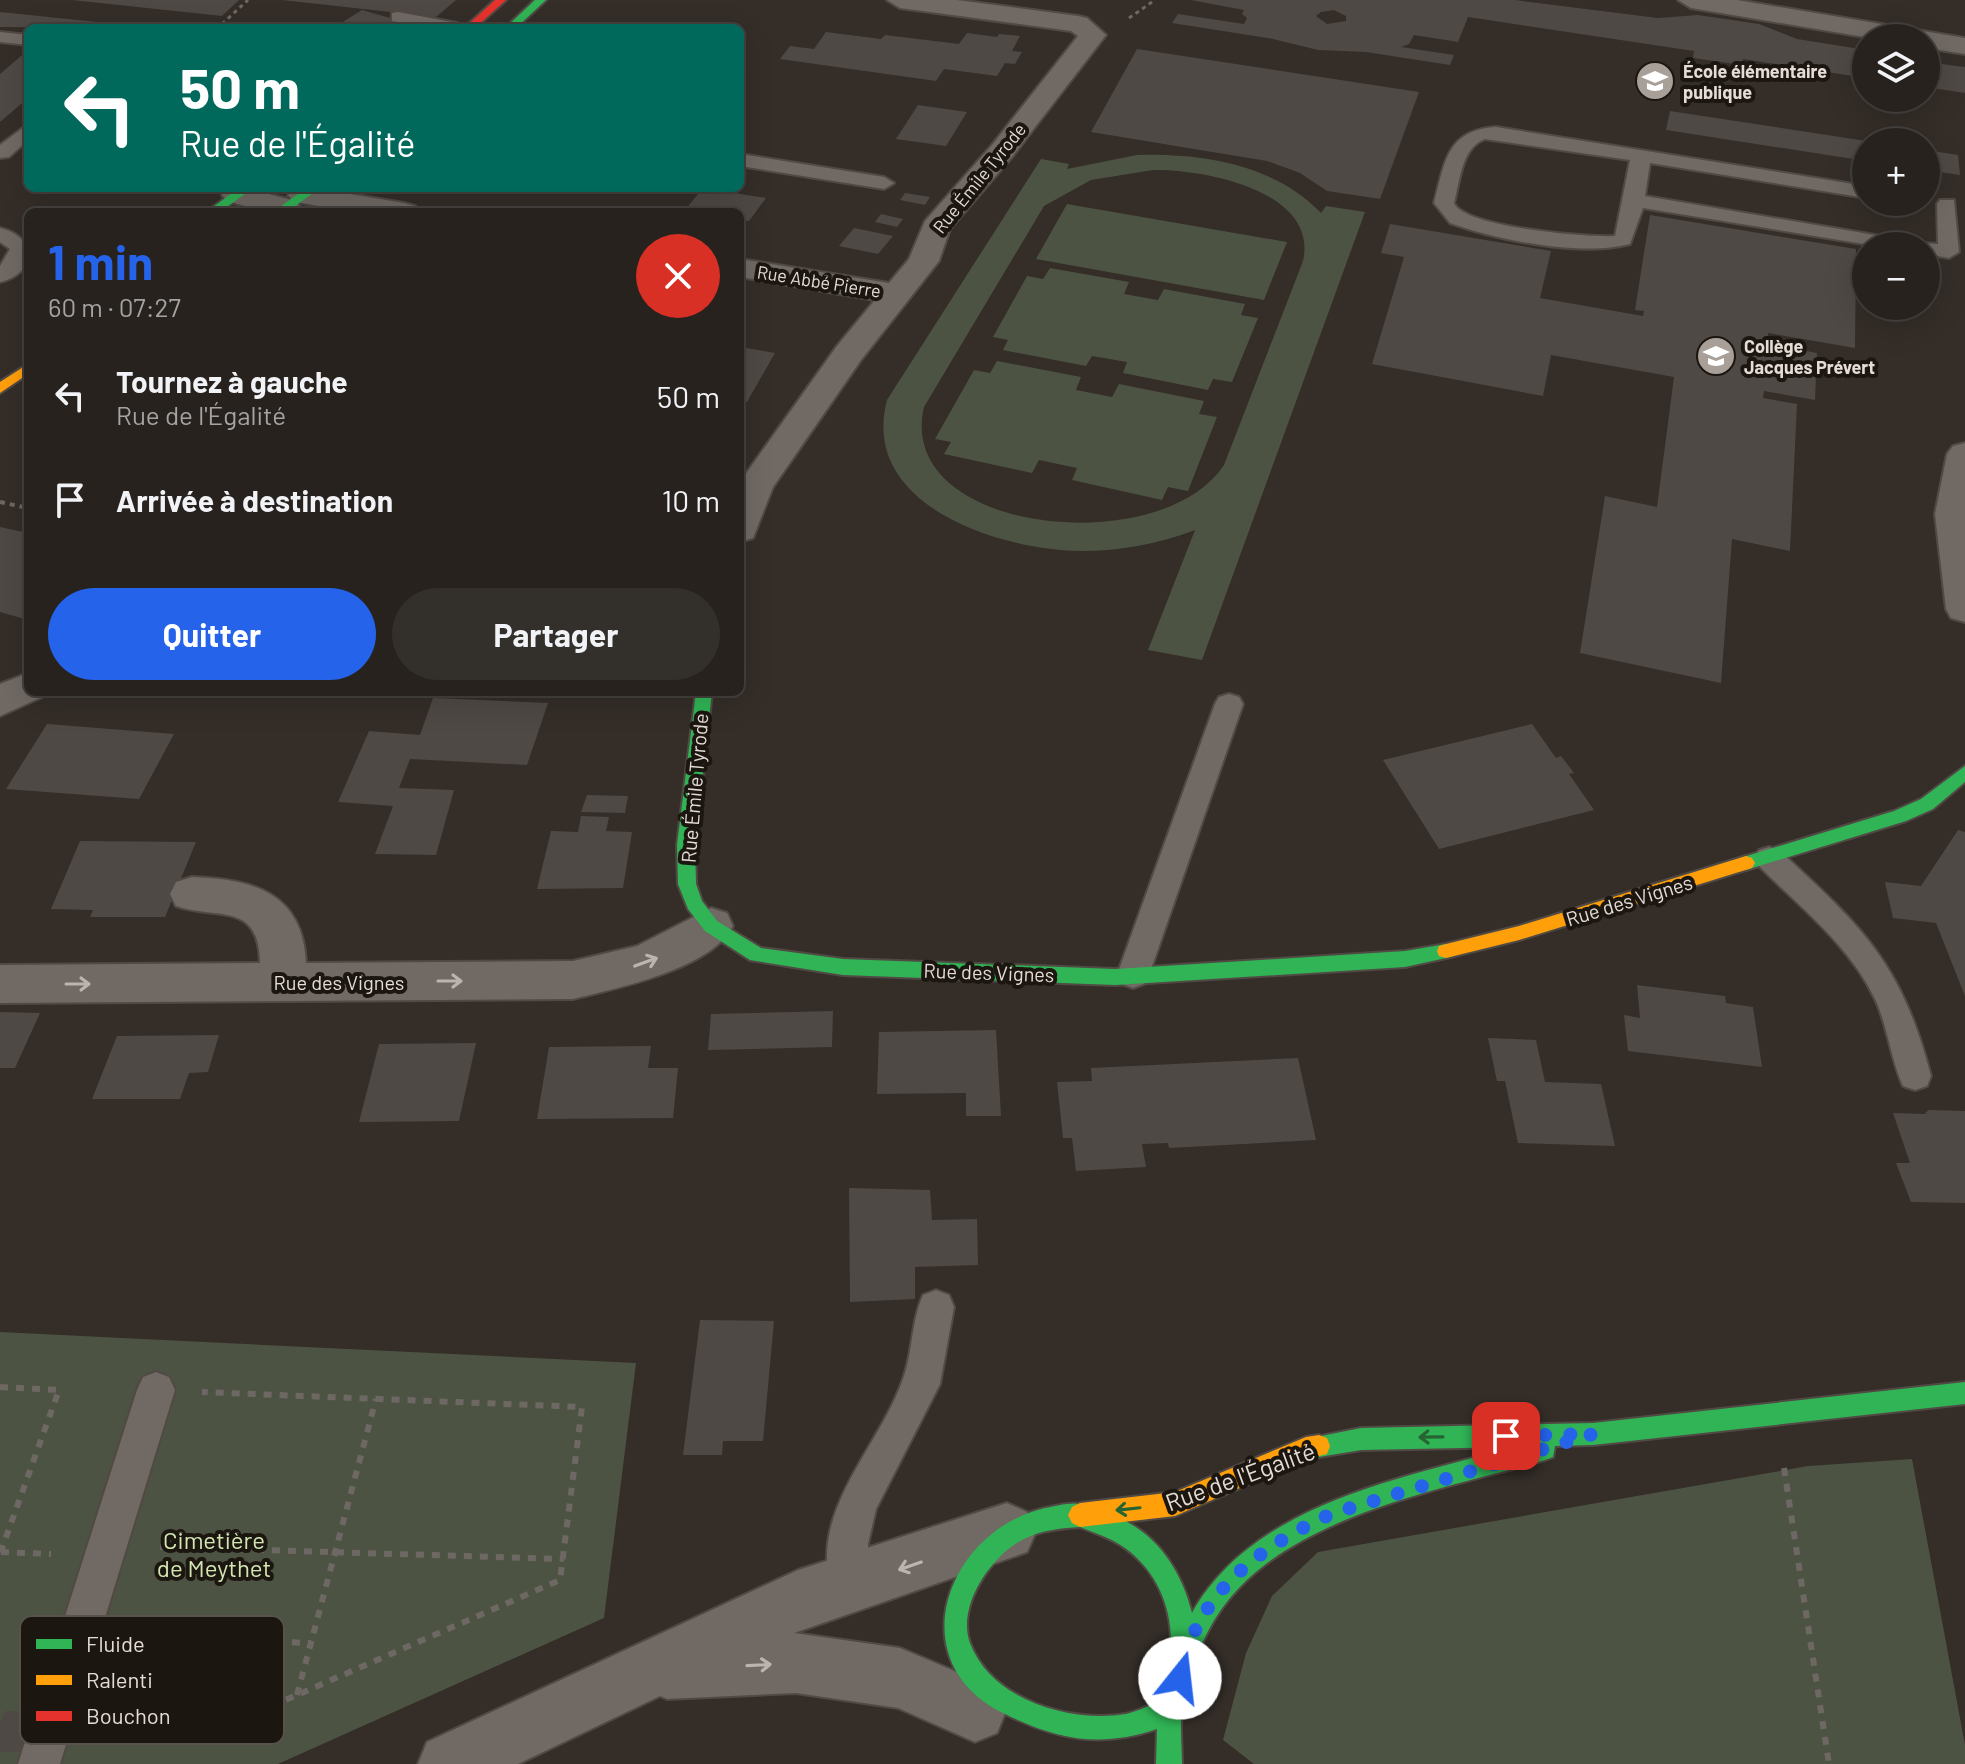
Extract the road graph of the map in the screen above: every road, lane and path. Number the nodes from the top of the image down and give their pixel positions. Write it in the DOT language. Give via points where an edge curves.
graph roads {
  1 [pos="248,0"];
  2 [pos="501,0"];
  3 [pos="541,0"];
  4 [pos="900,0"];
  5 [pos="1691,0"];
  6 [pos="398,17"];
  7 [pos="222,24"];
  8 [pos="436,24"];
  9 [pos="474,24"];
  10 [pos="514,24"];
  11 [pos="1852,27"];
  12 [pos="0,37"];
  13 [pos="24,40"];
  14 [pos="1940,42"];
  15 [pos="1965,46"];
  16 [pos="24,134"];
  17 [pos="2,153"];
  18 [pos="1641,156"];
  19 [pos="744,161"];
  20 [pos="884,183"];
  21 [pos="1852,190"];
  22 [pos="241,192"];
  23 [pos="247,192"];
  24 [pos="1633,200"];
  25 [pos="296,201"];
  26 [pos="1946,204"];
  27 [pos="218,208"];
  28 [pos="365,208"];
  29 [pos="1852,236"];
  30 [pos="15,238"];
  31 [pos="1940,250"];
  32 [pos="13,268"];
  33 [pos="744,269"];
  34 [pos="897,294"];
  35 [pos="24,371"];
  36 [pos="0,389"];
  37 [pos="1965,454"];
  38 [pos="0,502"];
  39 [pos="24,507"];
  40 [pos="744,518"];
  41 [pos="1965,609"];
  42 [pos="24,689"];
  43 [pos="703,696"];
  44 [pos="0,702"];
  45 [pos="1229,704"];
  46 [pos="1965,772"];
  47 [pos="1769,858"];
  48 [pos="192,894"];
  49 [pos="711,926"];
  50 [pos="1133,975"];
  51 [pos="283,982"];
  52 [pos="0,984"];
  53 [pos="1915,1076"];
  54 [pos="936,1307"];
  55 [pos="0,1387"];
  56 [pos="156,1390"];
  57 [pos="1965,1393"];
  58 [pos="376,1399"];
  59 [pos="1593,1434"];
  60 [pos="1783,1459"];
  61 [pos="1080,1515"];
  62 [pos="1010,1530"];
  63 [pos="107,1546"];
  64 [pos="335,1552"];
  65 [pos="0,1554"];
  66 [pos="564,1559"];
  67 [pos="849,1583"];
  68 [pos="85,1616"];
  69 [pos="284,1642"];
  70 [pos="311,1643"];
  71 [pos="1185,1649"];
  72 [pos="653,1670"];
  73 [pos="297,1696"];
  74 [pos="284,1702"];
  75 [pos="1170,1705"];
  76 [pos="980,1716"];
  77 [pos="79,1744"];
  78 [pos="44,1746"];
  79 [pos="1131,1746"];
  80 [pos="482,1757"];
  81 [pos="1169,1764"];
  82 [pos="1829,1764"];
  1 -- 7 [label="path"];
  2 -- 9 [label="street"];
  3 -- 10 [label="street"];
  4 -- 34 [label="street, Rue Émile Tyrode" via="1072,23 1093,35 936,227 924,261"];
  5 -- 11 [label="street"];
  6 -- 8 [label="lane"];
  12 -- 13 [label="lane"];
  14 -- 15 [label="street"];
  16 -- 17 [label="lane"];
  18 -- 21 [label="lane"];
  18 -- 24 [label="lane"];
  18 -- 24 [label="lane" via="1496,133 1473,135 1463,142 1444,203 1461,221 1604,245 1623,239"];
  19 -- 20 [label="lane"];
  22 -- 27 [label="street"];
  23 -- 25 [label="street"];
  24 -- 29 [label="lane"];
  25 -- 28 [label="street"];
  26 -- 31 [label="lane" via="1949,252"];
  30 -- 32 [label="lane" via="20,249"];
  33 -- 34 [label="street, Rue Abbé Pierre"];
  34 -- 40 [label="street, Rue Émile Tyrode" via="755,486"];
  35 -- 36 [label="street"];
  37 -- 41 [label="street" via="1953,514"];
  38 -- 39 [label="path"];
  42 -- 44 [label="street"];
  43 -- 49 [label="street, Rue Émile Tyrode" via="686,860 694,904"];
  45 -- 50 [label="lane"];
  46 -- 47 [label="street, Rue des Vignes" via="1927,804 1900,816"];
  47 -- 50 [label="street, Rue des Vignes" via="1450,951 1348,964"];
  47 -- 53 [label="lane" via="1843,931 1879,977 1902,1025"];
  48 -- 51 [label="street" via="232,895 255,902 273,919 284,948"];
  49 -- 50 [label="street, Rue des Vignes" via="757,955 806,963"];
  51 -- 49 [label="street, Rue des Vignes, one-way" via="573,980 648,962"];
  52 -- 51 [label="street, Rue des Vignes, one-way"];
  54 -- 67 [label="lane" via="921,1384 858,1504 848,1544"];
  55 -- 65 [label="path" via="59,1390"];
  56 -- 58 [label="path"];
  56 -- 63 [label="lane"];
  57 -- 59 [label="street, Rue de l'Égalité"];
  58 -- 64 [label="path"];
  58 -- 66 [label="path" via="582,1407"];
  59 -- 61 [label="street, Rue de l'Égalité, one-way" via="1361,1439 1306,1448 1175,1504"];
  59 -- 71 [label="street, Rue de l'Égalité" via="1331,1514 1296,1531 1255,1556 1223,1587"];
  60 -- 82 [label="path"];
  61 -- 62 [label="street, Rue de l'Égalité" via="1036,1520"];
  61 -- 71 [label="street" via="1118,1529 1161,1568 1183,1621"];
  62 -- 67 [label="street, one-way"];
  62 -- 76 [label="street" via="980,1557 958,1595 953,1624 953,1655 961,1683"];
  63 -- 64 [label="path"];
  63 -- 68 [label="lane"];
  64 -- 66 [label="path"];
  64 -- 70 [label="path"];
  66 -- 73 [label="path" via="560,1580"];
  67 -- 72 [label="street" via="744,1623"];
  69 -- 70 [label="path"];
  70 -- 73 [label="path"];
  71 -- 75 [label="street"];
  72 -- 76 [label="street, one-way" via="796,1663 900,1678"];
  72 -- 80 [label="street"];
  73 -- 74 [label="path"];
  75 -- 79 [label="street"];
  75 -- 81 [label="street"];
  77 -- 78 [label="path"];
}
